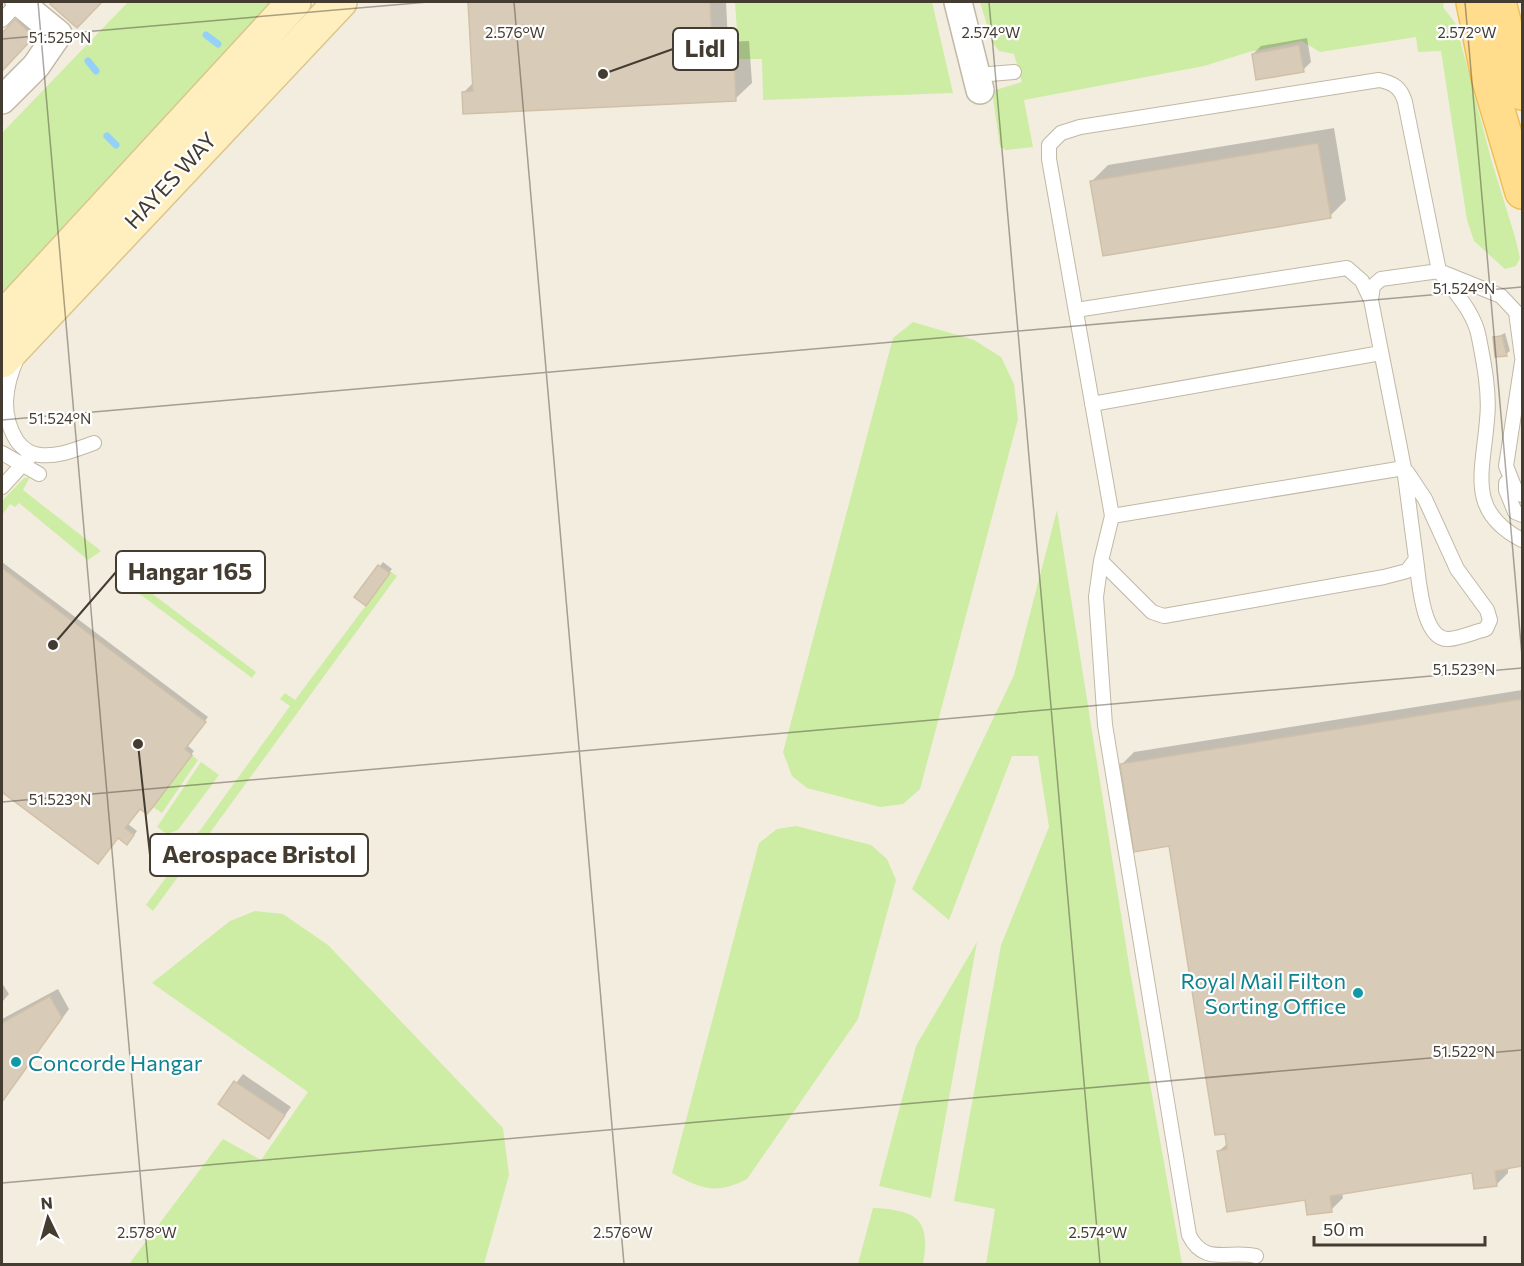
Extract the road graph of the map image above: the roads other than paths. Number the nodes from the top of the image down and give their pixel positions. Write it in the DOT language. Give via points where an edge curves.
graph roads {
  1 [pos="294,2"];
  2 [pos="340,2"];
  3 [pos="958,2"];
  4 [pos="1473,2"];
  5 [pos="1499,2"];
  6 [pos="25,3"];
  7 [pos="2,20"];
  8 [pos="1014,72"];
  9 [pos="979,82"];
  10 [pos="1522,93"];
  11 [pos="2,100"];
  12 [pos="1522,192"];
  13 [pos="1439,271"];
  14 [pos="1371,300"];
  15 [pos="1076,310"];
  16 [pos="15,325"];
  17 [pos="1381,353"];
  18 [pos="1522,357"];
  19 [pos="2,361"];
  20 [pos="1522,362"];
  21 [pos="1092,404"];
  22 [pos="94,443"];
  23 [pos="2,453"];
  24 [pos="32,454"];
  25 [pos="22,465"];
  26 [pos="1506,465"];
  27 [pos="1404,468"];
  28 [pos="39,474"];
  29 [pos="2,487"];
  30 [pos="1522,495"];
  31 [pos="1522,515"];
  32 [pos="1112,516"];
  33 [pos="1522,540"];
  34 [pos="1416,559"];
  35 [pos="1101,561"];
  36 [pos="1256,1256"];
  1 -- 16 [label="street, HAYES WAY"];
  2 -- 16 [label="street, HAYES WAY"];
  3 -- 9 [label="street"];
  4 -- 12 [label="main road" via="1488,77"];
  5 -- 10 [label="main road"];
  6 -- 7 [label="lane"];
  6 -- 11 [label="street" via="58,34 36,66"];
  8 -- 9 [label="lane"];
  13 -- 14 [label="lane" via="1381,279 1373,286"];
  13 -- 15 [label="lane" via="1401,91 1391,82 1379,80 1061,133 1049,146 1049,159"];
  13 -- 18 [label="lane" via="1502,296 1516,312"];
  13 -- 33 [label="lane" via="1471,315 1479,336 1488,418 1480,472 1486,507 1502,530"];
  14 -- 15 [label="lane" via="1362,281 1347,268"];
  14 -- 17 [label="lane"];
  15 -- 21 [label="lane"];
  16 -- 19 [label="street, HAYES WAY"];
  16 -- 24 [label="lane" via="4,409 14,437"];
  17 -- 21 [label="lane"];
  17 -- 27 [label="lane"];
  20 -- 26 [label="lane"];
  21 -- 32 [label="lane"];
  22 -- 24 [label="lane" via="64,453"];
  23 -- 25 [label="lane"];
  24 -- 25 [label="lane"];
  25 -- 28 [label="lane"];
  25 -- 29 [label="lane"];
  26 -- 30 [label="lane" via="1516,491"];
  26 -- 31 [label="lane" via="1506,490 1515,512"];
  27 -- 32 [label="lane"];
  27 -- 34 [label="lane"];
  27 -- 34 [label="lane" via="1425,499 1457,569 1487,610 1490,620 1486,629 1448,640 1435,634 1427,621"];
  32 -- 35 [label="lane"];
  34 -- 35 [label="lane" via="1407,571 1384,577 1164,616 1152,612"];
  35 -- 36 [label="lane" via="1096,597 1105,725 1190,1235 1194,1247 1205,1256"];
}
